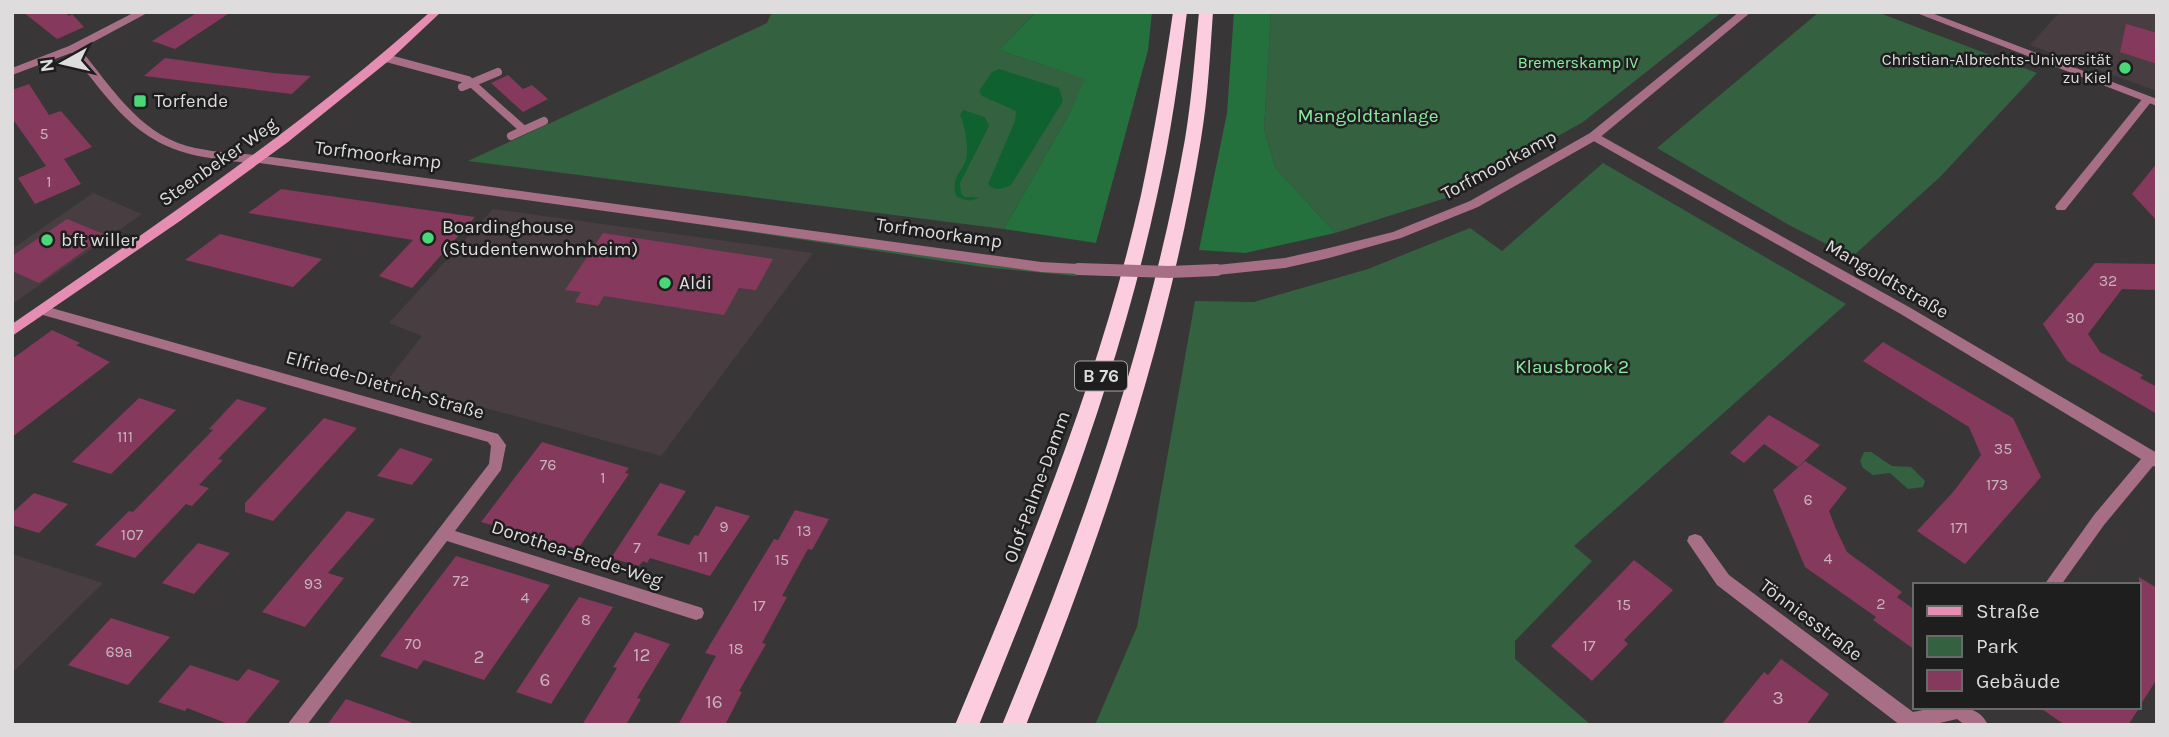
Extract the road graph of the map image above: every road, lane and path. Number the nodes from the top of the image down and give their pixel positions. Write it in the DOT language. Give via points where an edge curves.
graph roads {
  1 [pos="144,12"];
  2 [pos="436,12"];
  3 [pos="1180,12"];
  4 [pos="1206,12"];
  5 [pos="1746,12"];
  6 [pos="1919,12"];
  7 [pos="73,48"];
  8 [pos="386,58"];
  9 [pos="12,72"];
  10 [pos="498,72"];
  11 [pos="471,83"];
  12 [pos="462,87"];
  13 [pos="2152,101"];
  14 [pos="544,121"];
  15 [pos="524,130"];
  16 [pos="511,136"];
  17 [pos="1594,136"];
  18 [pos="257,159"];
  19 [pos="2061,207"];
  20 [pos="41,310"];
  21 [pos="12,331"];
  22 [pos="2154,460"];
  23 [pos="445,534"];
  24 [pos="1695,541"];
  25 [pos="2053,583"];
  26 [pos="696,613"];
  27 [pos="1960,709"];
  28 [pos="1910,723"];
  29 [pos="296,725"];
  30 [pos="968,725"];
  31 [pos="1014,725"];
  32 [pos="1979,725"];
  1 -- 7 [label="street"];
  2 -- 8 [label="main road, Steenbeker Weg"];
  3 -- 30 [label="highway, Olof-Palme-Damm / B 76" via="1164,130 1119,320 1083,431"];
  4 -- 31 [label="highway, B 76" via="1194,136 1152,328 1059,617"];
  5 -- 17 [label="street, Torfmoorkamp"];
  6 -- 13 [label="street"];
  7 -- 9 [label="street"];
  7 -- 18 [label="street" via="126,112 163,141 197,152"];
  8 -- 11 [label="lane"];
  8 -- 18 [label="main road, Steenbeker Weg"];
  10 -- 11 [label="lane"];
  11 -- 12 [label="lane"];
  11 -- 15 [label="lane"];
  13 -- 19 [label="street"];
  14 -- 15 [label="lane"];
  15 -- 16 [label="lane"];
  17 -- 18 [label="street, Torfmoorkamp, bridge" via="1474,204 1397,235 1285,262 1169,272 1041,267"];
  17 -- 22 [label="street, Mangoldtstraße" via="1904,310"];
  18 -- 20 [label="main road, Steenbeker Weg"];
  20 -- 21 [label="main road, Steenbeker Weg"];
  20 -- 23 [label="street, Elfriede-Dietrich-Straße" via="493,438 499,445 496,466"];
  22 -- 25 [label="street" via="2099,520"];
  23 -- 26 [label="street, Dorothea-Brede-Weg"];
  23 -- 29 [label="street, Elfriede-Dietrich-Straße"];
  24 -- 28 [label="street, Tönniesstraße" via="1723,580"];
  27 -- 28 [label="street"];
  27 -- 32 [label="street"];
}
